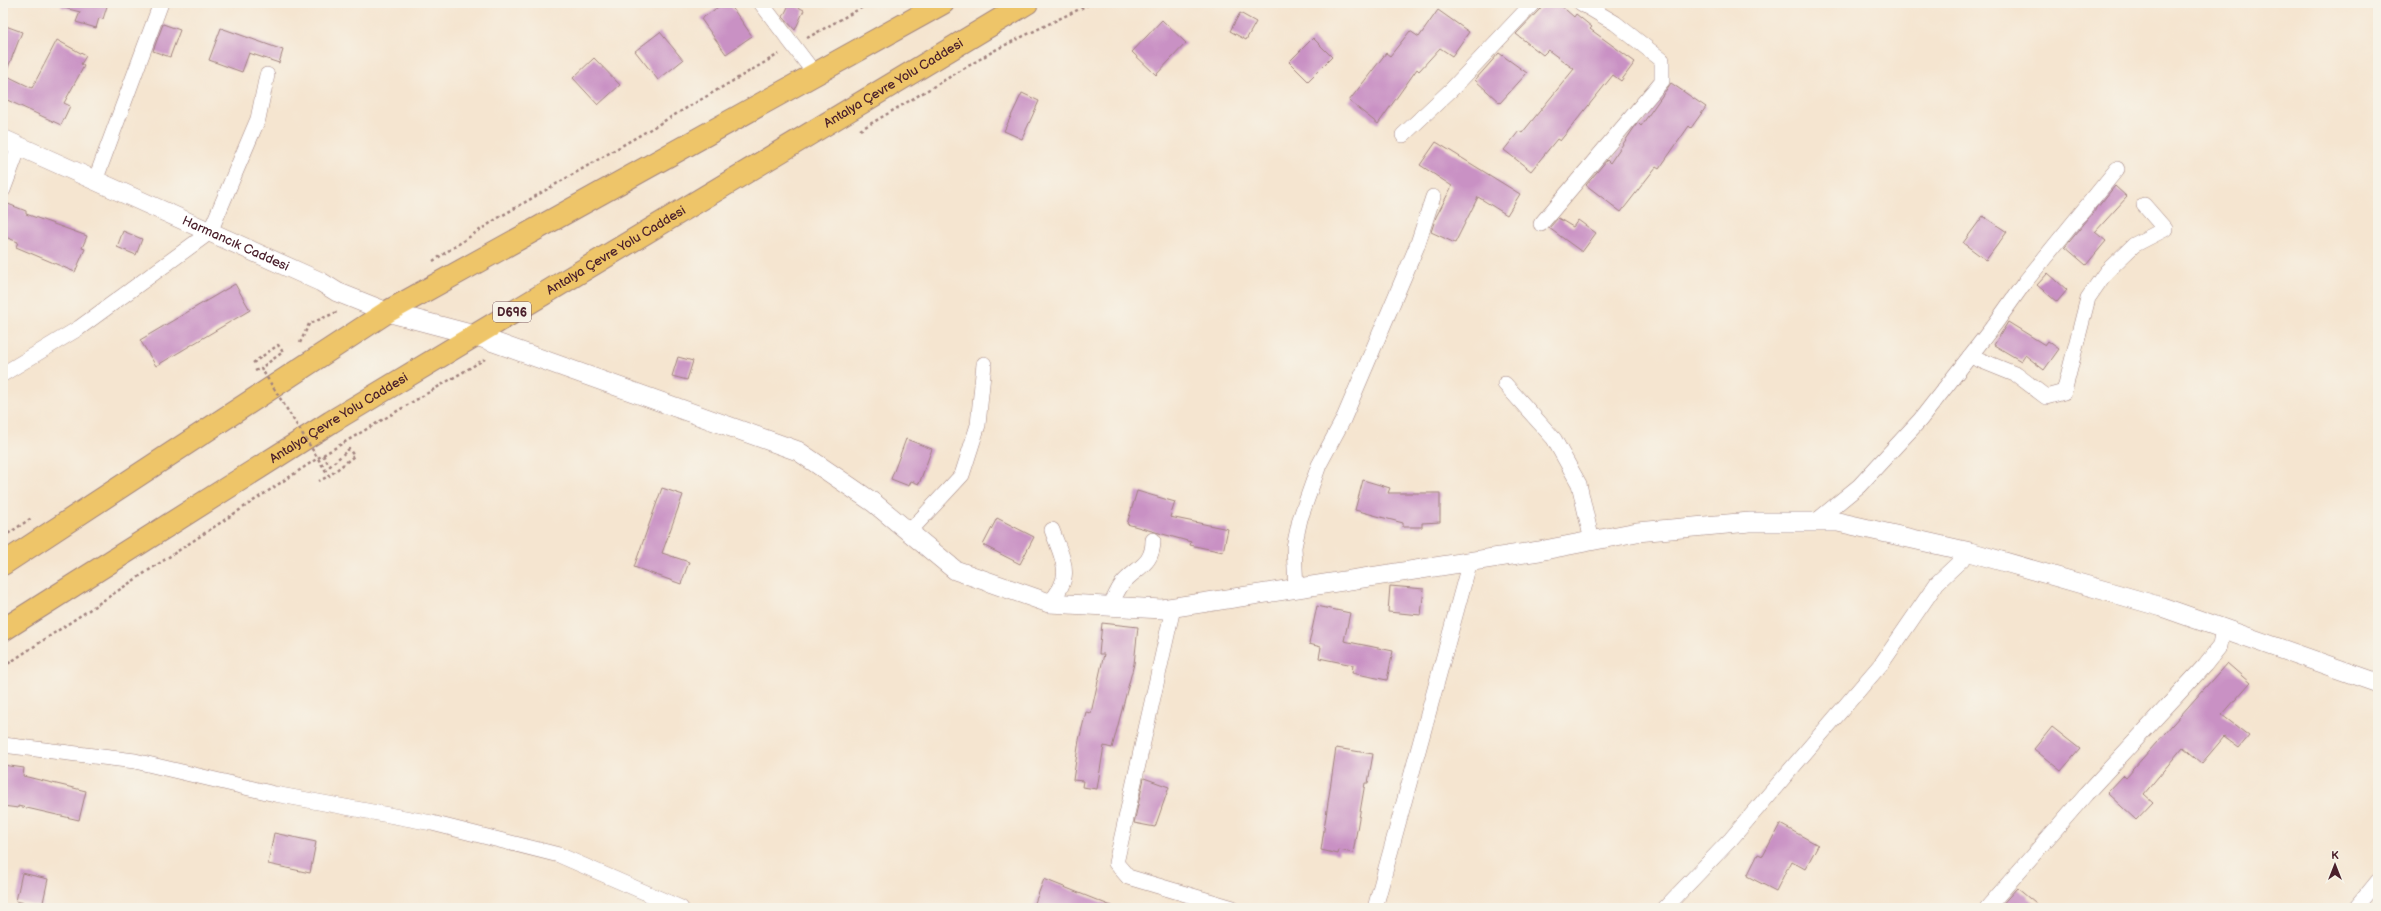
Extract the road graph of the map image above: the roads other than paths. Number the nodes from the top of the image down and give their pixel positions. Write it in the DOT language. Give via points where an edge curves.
graph roads {
  1 [pos="161,3"];
  2 [pos="761,3"];
  3 [pos="943,3"];
  4 [pos="1027,3"];
  5 [pos="1533,3"];
  6 [pos="1581,3"];
  7 [pos="815,74"];
  8 [pos="267,75"];
  9 [pos="1403,135"];
  10 [pos="11,143"];
  11 [pos="2117,169"];
  12 [pos="95,181"];
  13 [pos="3,190"];
  14 [pos="1433,197"];
  15 [pos="2144,205"];
  16 [pos="1541,224"];
  17 [pos="210,232"];
  18 [pos="387,312"];
  19 [pos="474,335"];
  20 [pos="1970,356"];
  21 [pos="984,364"];
  22 [pos="3,374"];
  23 [pos="1505,384"];
  24 [pos="1815,522"];
  25 [pos="1052,530"];
  26 [pos="909,532"];
  27 [pos="1153,540"];
  28 [pos="1592,541"];
  29 [pos="1970,552"];
  30 [pos="1470,561"];
  31 [pos="3,564"];
  32 [pos="1296,589"];
  33 [pos="1050,603"];
  34 [pos="1110,606"];
  35 [pos="1173,608"];
  36 [pos="2223,628"];
  37 [pos="3,630"];
  38 [pos="2378,683"];
  39 [pos="3,745"];
  40 [pos="2378,880"];
  41 [pos="681,908"];
  42 [pos="1233,908"];
  43 [pos="1375,908"];
  44 [pos="1665,908"];
  45 [pos="1987,908"];
  46 [pos="2356,908"];
  1 -- 12 [label="street"];
  2 -- 7 [label="street"];
  3 -- 7 [label="highway"];
  4 -- 19 [label="highway, Antalya Çevre Yolu Caddesi / D696"];
  5 -- 9 [label="street" via="1453,88"];
  6 -- 16 [label="street" via="1615,23 1662,60 1662,81"];
  7 -- 18 [label="highway"];
  8 -- 17 [label="street" via="258,119"];
  10 -- 12 [label="street, Harmancık Caddesi"];
  10 -- 13 [label="street"];
  11 -- 20 [label="street" via="2025,282"];
  12 -- 17 [label="street, Harmancık Caddesi"];
  14 -- 32 [label="street" via="1417,246 1343,420 1317,471 1300,520 1294,547"];
  15 -- 20 [label="street" via="2165,229 2134,245 2106,272 2088,298 2064,392 2046,397 2017,375"];
  17 -- 18 [label="street, Harmancık Caddesi" via="321,282 337,292"];
  17 -- 22 [label="street" via="79,328"];
  18 -- 19 [label="street, Harmancık Caddesi"];
  18 -- 31 [label="highway"];
  19 -- 26 [label="street, Harmancık Caddesi" via="798,451 874,503"];
  19 -- 37 [label="highway, Antalya Çevre Yolu Caddesi / D696" via="306,437"];
  20 -- 24 [label="street" via="1920,420 1859,486"];
  21 -- 26 [label="street" via="978,425 962,475"];
  23 -- 28 [label="street" via="1554,439 1579,484"];
  24 -- 28 [label="street, Harmancık Caddesi" via="1750,522 1637,532"];
  24 -- 29 [label="street, Harmancık Caddesi" via="1838,522"];
  25 -- 33 [label="street" via="1066,569 1062,590"];
  26 -- 33 [label="street, Harmancık Caddesi" via="955,570"];
  27 -- 34 [label="street" via="1153,550 1149,559 1122,584"];
  28 -- 30 [label="street, Harmancık Caddesi"];
  29 -- 36 [label="street, Harmancık Caddesi" via="2162,607"];
  29 -- 44 [label="street" via="1937,583 1882,664 1731,839"];
  30 -- 32 [label="street, Harmancık Caddesi"];
  30 -- 43 [label="street"];
  32 -- 35 [label="street, Harmancık Caddesi"];
  33 -- 34 [label="street, Harmancık Caddesi"];
  34 -- 35 [label="street, Harmancık Caddesi"];
  35 -- 42 [label="street" via="1116,863 1128,877"];
  36 -- 38 [label="street, Harmancık Caddesi"];
  36 -- 45 [label="street" via="2220,646 2205,665 2086,794"];
  39 -- 41 [label="street" via="135,761 275,794 432,823 559,855"];
  40 -- 46 [label="street"];
}
